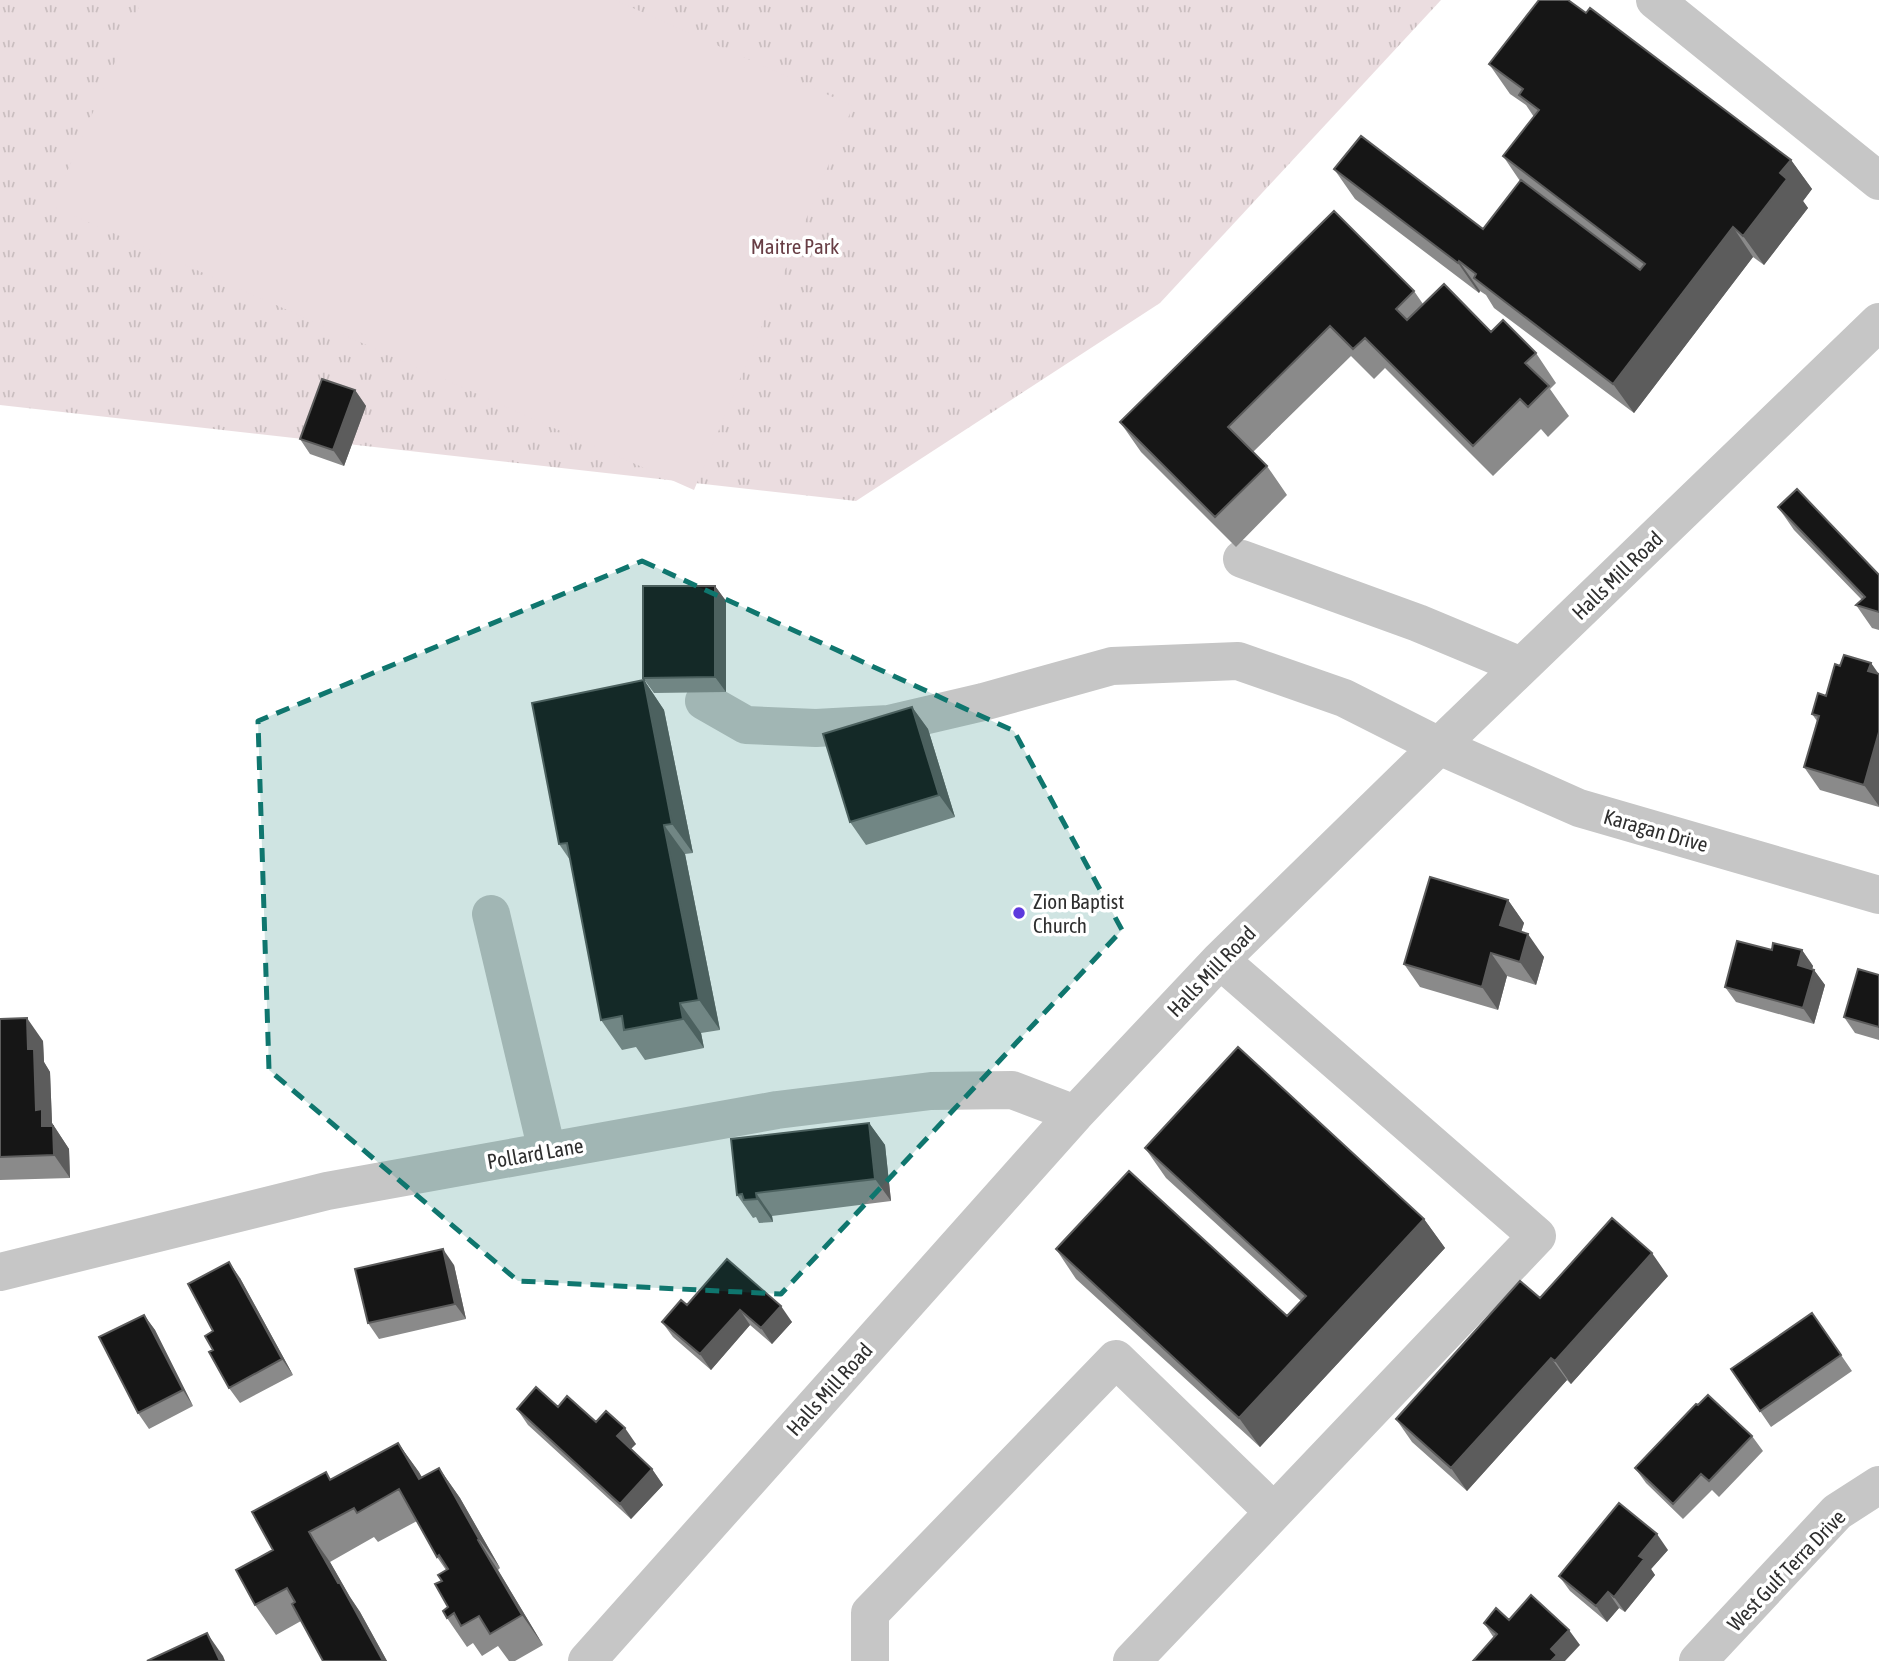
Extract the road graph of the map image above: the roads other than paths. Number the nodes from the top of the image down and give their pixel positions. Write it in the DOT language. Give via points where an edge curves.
graph roads {
  1 [pos="1655,0"];
  2 [pos="1879,181"];
  3 [pos="1879,322"];
  4 [pos="1242,559"];
  5 [pos="1521,666"];
  6 [pos="704,701"];
  7 [pos="1439,746"];
  8 [pos="1879,895"];
  9 [pos="491,914"];
  10 [pos="1220,960"];
  11 [pos="1075,1114"];
  12 [pos="547,1151"];
  13 [pos="0,1272"];
  14 [pos="1879,1485"];
  15 [pos="1274,1512"];
  16 [pos="606,1653"];
  17 [pos="870,1661"];
  18 [pos="1132,1661"];
  19 [pos="1698,1661"];
  1 -- 2 [label="street"];
  3 -- 5 [label="street, Halls Mill Road"];
  4 -- 5 [label="street"];
  5 -- 7 [label="street, Halls Mill Road"];
  6 -- 7 [label="street, Karagan Drive" via="746,725 889,724 1112,666 1238,660 1344,698"];
  7 -- 8 [label="street, Karagan Drive" via="1579,808"];
  7 -- 10 [label="street, Halls Mill Road"];
  9 -- 12 [label="street"];
  10 -- 11 [label="street, Halls Mill Road"];
  10 -- 15 [label="street" via="1537,1236"];
  11 -- 12 [label="street, Pollard Lane" via="1012,1090 931,1091 778,1110"];
  11 -- 16 [label="street, Halls Mill Road"];
  12 -- 13 [label="street, Pollard Lane" via="327,1191"];
  14 -- 19 [label="street, West Gulf Terra Drive" via="1837,1512"];
  15 -- 17 [label="street" via="1116,1359 870,1613"];
  15 -- 18 [label="street"];
}
